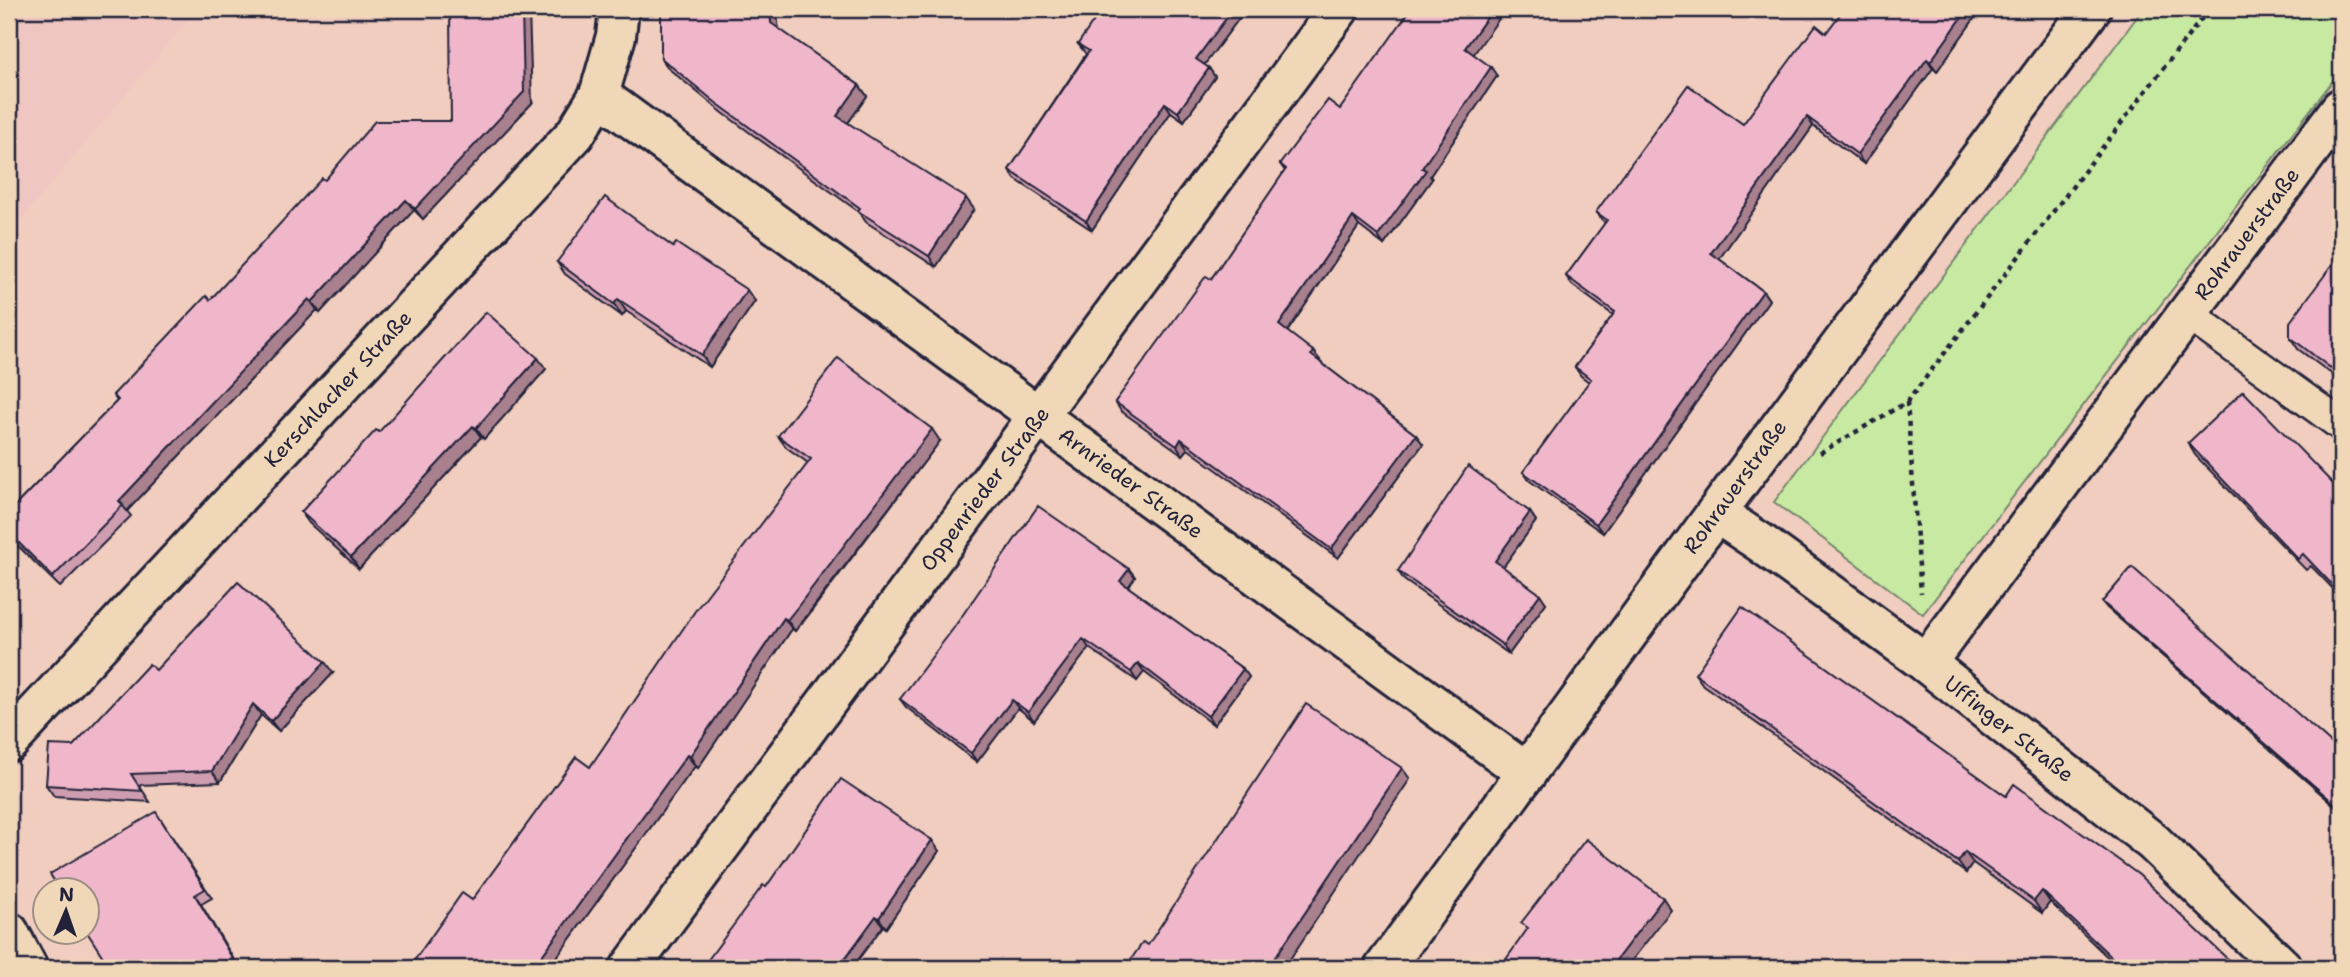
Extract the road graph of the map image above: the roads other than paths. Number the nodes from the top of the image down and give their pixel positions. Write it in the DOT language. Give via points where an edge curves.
graph roads {
  1 [pos="620,9"];
  2 [pos="1339,9"];
  3 [pos="2091,9"];
  4 [pos="599,95"];
  5 [pos="2341,108"];
  6 [pos="2188,314"];
  7 [pos="1040,416"];
  8 [pos="2341,425"];
  9 [pos="1716,513"];
  10 [pos="1926,663"];
  11 [pos="9,742"];
  12 [pos="1527,772"];
  13 [pos="9,932"];
  14 [pos="27,968"];
  15 [pos="630,968"];
  16 [pos="1384,968"];
  17 [pos="2283,968"];
  1 -- 4 [label="street, Kerschlacher Straße"];
  2 -- 7 [label="street, Oppenrieder Straße"];
  3 -- 9 [label="street, Rohrauerstraße"];
  4 -- 7 [label="street, Arnrieder Straße"];
  4 -- 11 [label="street, Kerschlacher Straße" via="575,134"];
  5 -- 6 [label="street, Rohrauerstraße"];
  6 -- 8 [label="lane"];
  6 -- 10 [label="street, Rohrauerstraße"];
  7 -- 12 [label="street, Arnrieder Straße"];
  7 -- 15 [label="street, Oppenrieder Straße"];
  9 -- 10 [label="street, Uffinger Straße"];
  9 -- 12 [label="street, Rohrauerstraße"];
  10 -- 17 [label="street, Uffinger Straße" via="2153,842"];
  12 -- 16 [label="street, Rohrauerstraße"];
  13 -- 14 [label="street"];
}
